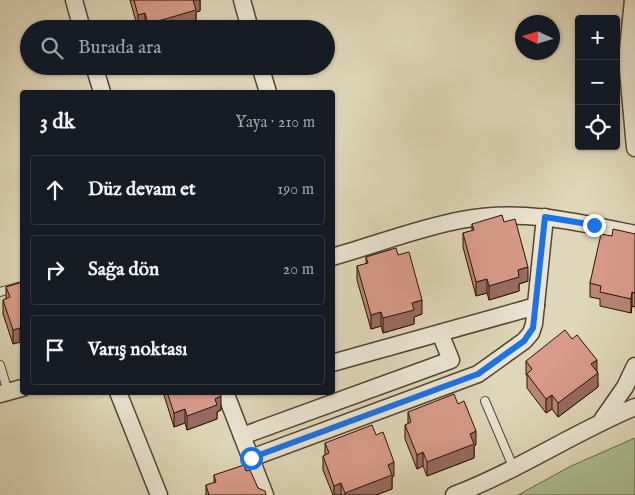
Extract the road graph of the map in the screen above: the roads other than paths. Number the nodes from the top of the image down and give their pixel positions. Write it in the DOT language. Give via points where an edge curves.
graph roads {
  1 [pos="74,0"];
  2 [pos="242,0"];
  3 [pos="633,0"];
  4 [pos="80,20"];
  5 [pos="248,20"];
  6 [pos="97,75"];
  7 [pos="263,75"];
  8 [pos="101,90"];
  9 [pos="267,90"];
  10 [pos="635,148"];
  11 [pos="545,217"];
  12 [pos="635,234"];
  13 [pos="335,256"];
  14 [pos="20,287"];
  15 [pos="0,292"];
  16 [pos="536,306"];
  17 [pos="440,333"];
  18 [pos="335,362"];
  19 [pos="0,365"];
  20 [pos="635,366"];
  21 [pos="10,391"];
  22 [pos="119,395"];
  23 [pos="227,395"];
  24 [pos="485,401"];
  25 [pos="635,407"];
  26 [pos="602,420"];
  27 [pos="242,436"];
  28 [pos="251,458"];
  29 [pos="514,469"];
  30 [pos="158,495"];
  31 [pos="265,495"];
  32 [pos="454,495"];
  1 -- 4 [label="street"];
  2 -- 5 [label="street"];
  3 -- 10 [label="street" via="627,59"];
  6 -- 8 [label="street"];
  7 -- 9 [label="street"];
  11 -- 12 [label="street"];
  11 -- 13 [label="street" via="500,216 461,220"];
  11 -- 16 [label="street"];
  14 -- 15 [label="lane"];
  16 -- 17 [label="street"];
  16 -- 28 [label="street" via="528,338 478,374"];
  17 -- 18 [label="street"];
  17 -- 27 [label="street" via="451,360"];
  19 -- 21 [label="lane"];
  20 -- 26 [label="street"];
  22 -- 30 [label="street"];
  23 -- 27 [label="street"];
  24 -- 29 [label="lane"];
  25 -- 26 [label="street"];
  26 -- 29 [label="street"];
  27 -- 28 [label="street"];
  28 -- 31 [label="street"];
  29 -- 32 [label="street"];
}
